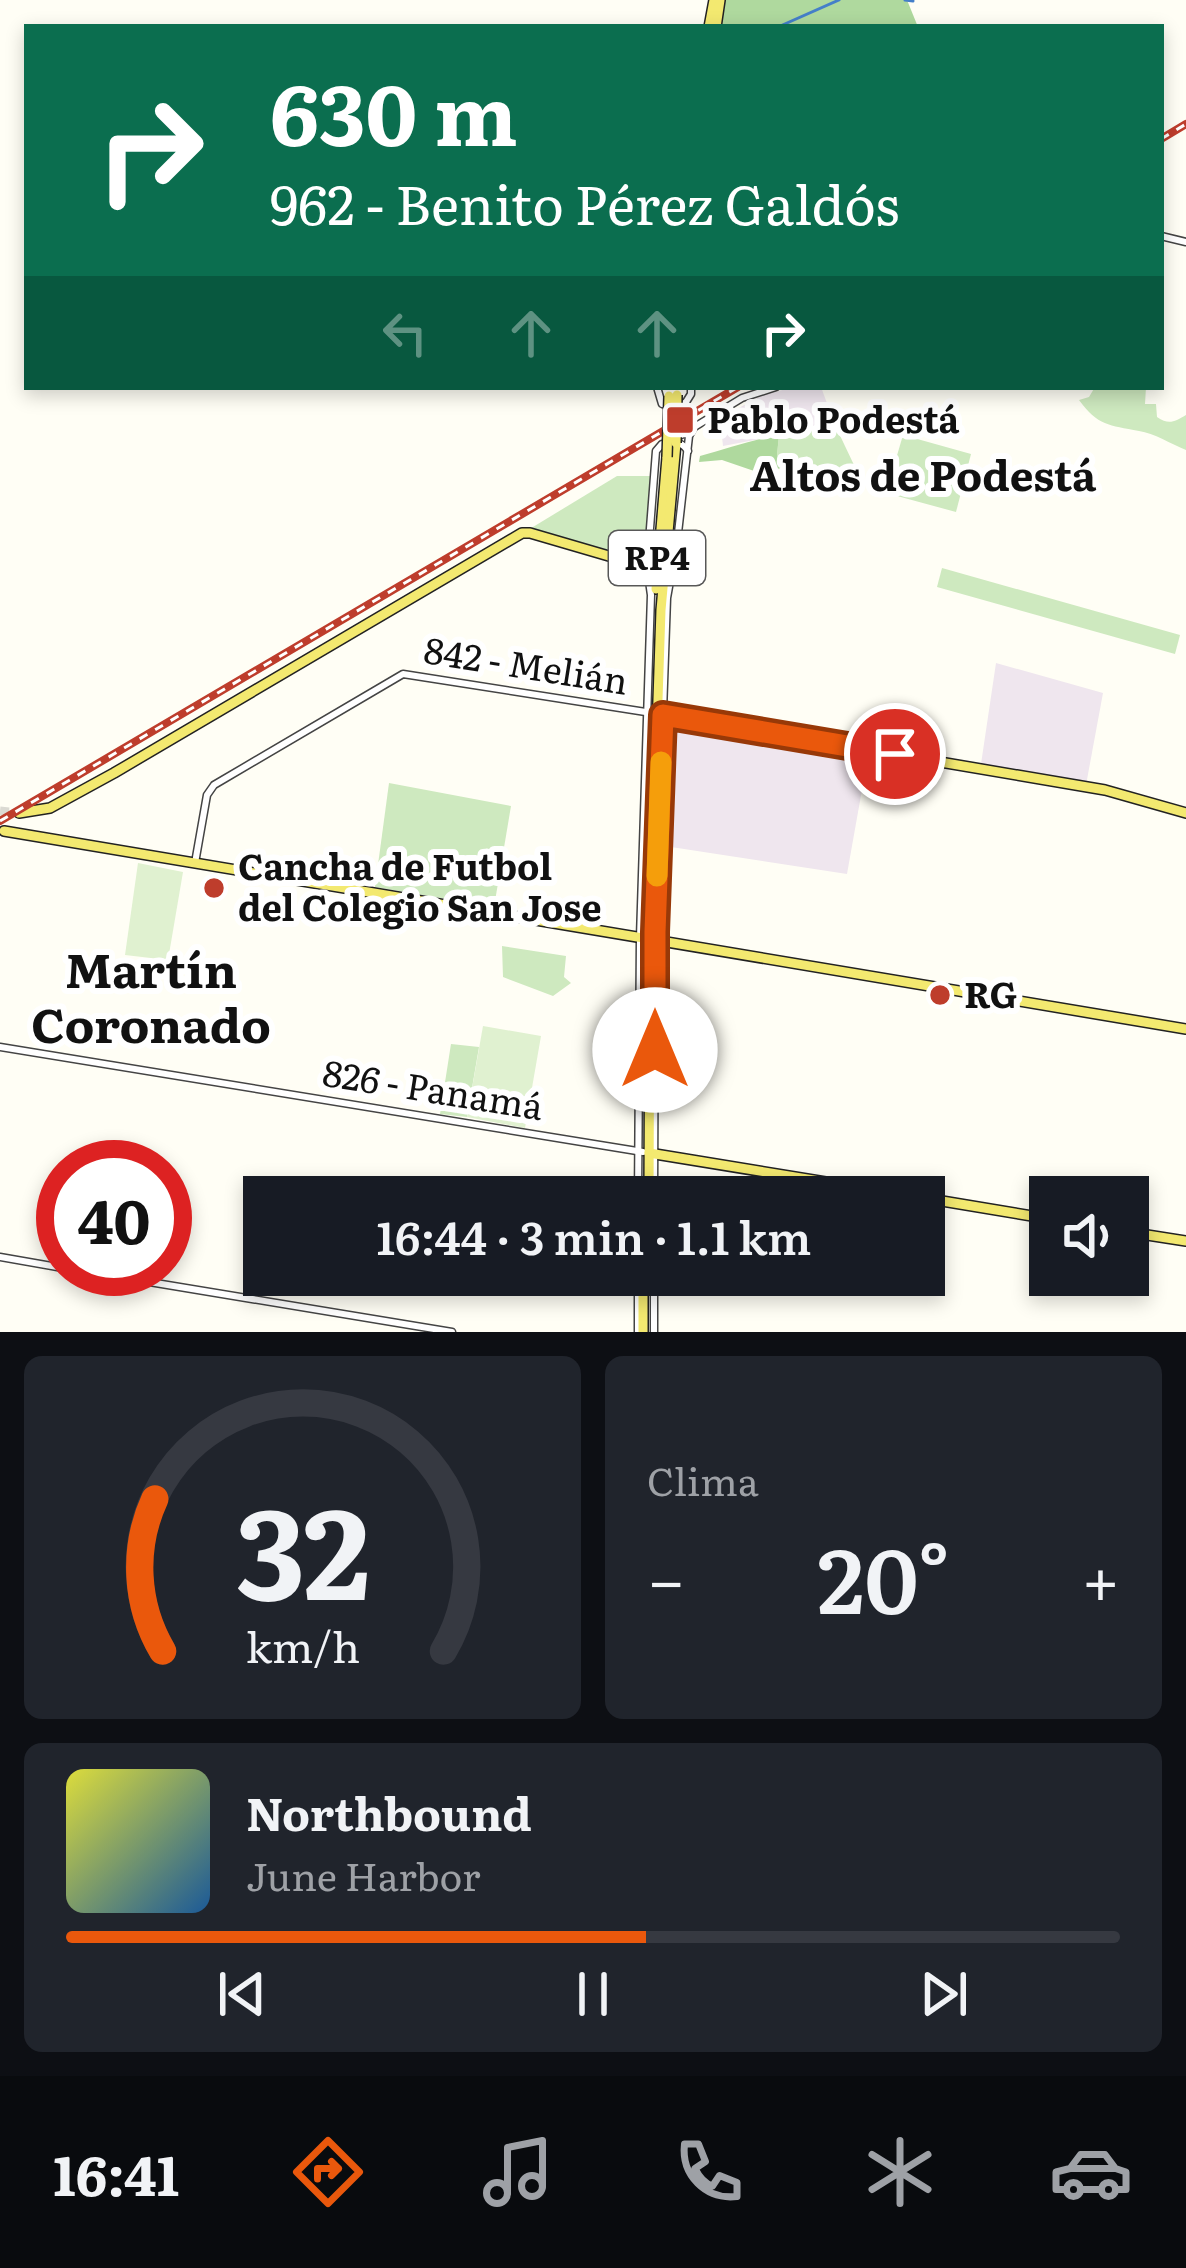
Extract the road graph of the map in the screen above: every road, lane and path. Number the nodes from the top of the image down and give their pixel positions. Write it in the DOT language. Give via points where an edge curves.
graph roads {
  1 [pos="690,390"];
  2 [pos="767,390"];
  3 [pos="670,394"];
  4 [pos="694,427"];
  5 [pos="668,442"];
  6 [pos="688,451"];
  7 [pos="660,567"];
  8 [pos="661,610"];
  9 [pos="666,628"];
  10 [pos="655,714"];
  11 [pos="19,813"];
  12 [pos="1186,813"];
  13 [pos="2,832"];
  14 [pos="195,863"];
  15 [pos="647,938"];
  16 [pos="1186,1029"];
  17 [pos="0,1047"];
  18 [pos="646,1153"];
  19 [pos="646,1176"];
  20 [pos="790,1176"];
  21 [pos="945,1201"];
  22 [pos="1029,1215"];
  23 [pos="1149,1235"];
  24 [pos="1186,1241"];
  25 [pos="0,1257"];
  26 [pos="36,1263"];
  27 [pos="192,1289"];
  28 [pos="646,1296"];
  29 [pos="452,1332"];
  30 [pos="646,1332"];
  1 -- 3 [label="street" via="686,403 670,406"];
  2 -- 4 [label="street"];
  3 -- 7 [label="main road, RP4, bridge"];
  4 -- 5 [label="street"];
  4 -- 6 [label="street"];
  5 -- 6 [label="street"];
  5 -- 7 [label="street" via="656,451"];
  6 -- 7 [label="street"];
  7 -- 8 [label="main road, RP4"];
  7 -- 9 [label="street"];
  7 -- 10 [label="main road, RP4"];
  7 -- 11 [label="main road" via="522,533 99,782 50,808"];
  8 -- 9 [label="main road"];
  8 -- 10 [label="main road, RP4"];
  9 -- 10 [label="street"];
  10 -- 12 [label="main road" via="1105,790"];
  10 -- 14 [label="street, 842 - Melián" via="403,674 208,790"];
  10 -- 15 [label="main road, RP4"];
  10 -- 15 [label="main road, RP4"];
  13 -- 14 [label="main road"];
  14 -- 15 [label="main road"];
  15 -- 16 [label="main road"];
  15 -- 18 [label="main road, RP4"];
  15 -- 18 [label="main road, RP4" via="653,1020"];
  17 -- 18 [label="street, 826 - Panamá"];
  18 -- 19 [label="main road, RP4"];
  18 -- 20 [label="main road"];
  21 -- 22 [label="main road"];
  23 -- 24 [label="main road"];
  25 -- 26 [label="street"];
  27 -- 29 [label="street"];
  28 -- 30 [label="main road"];
}
